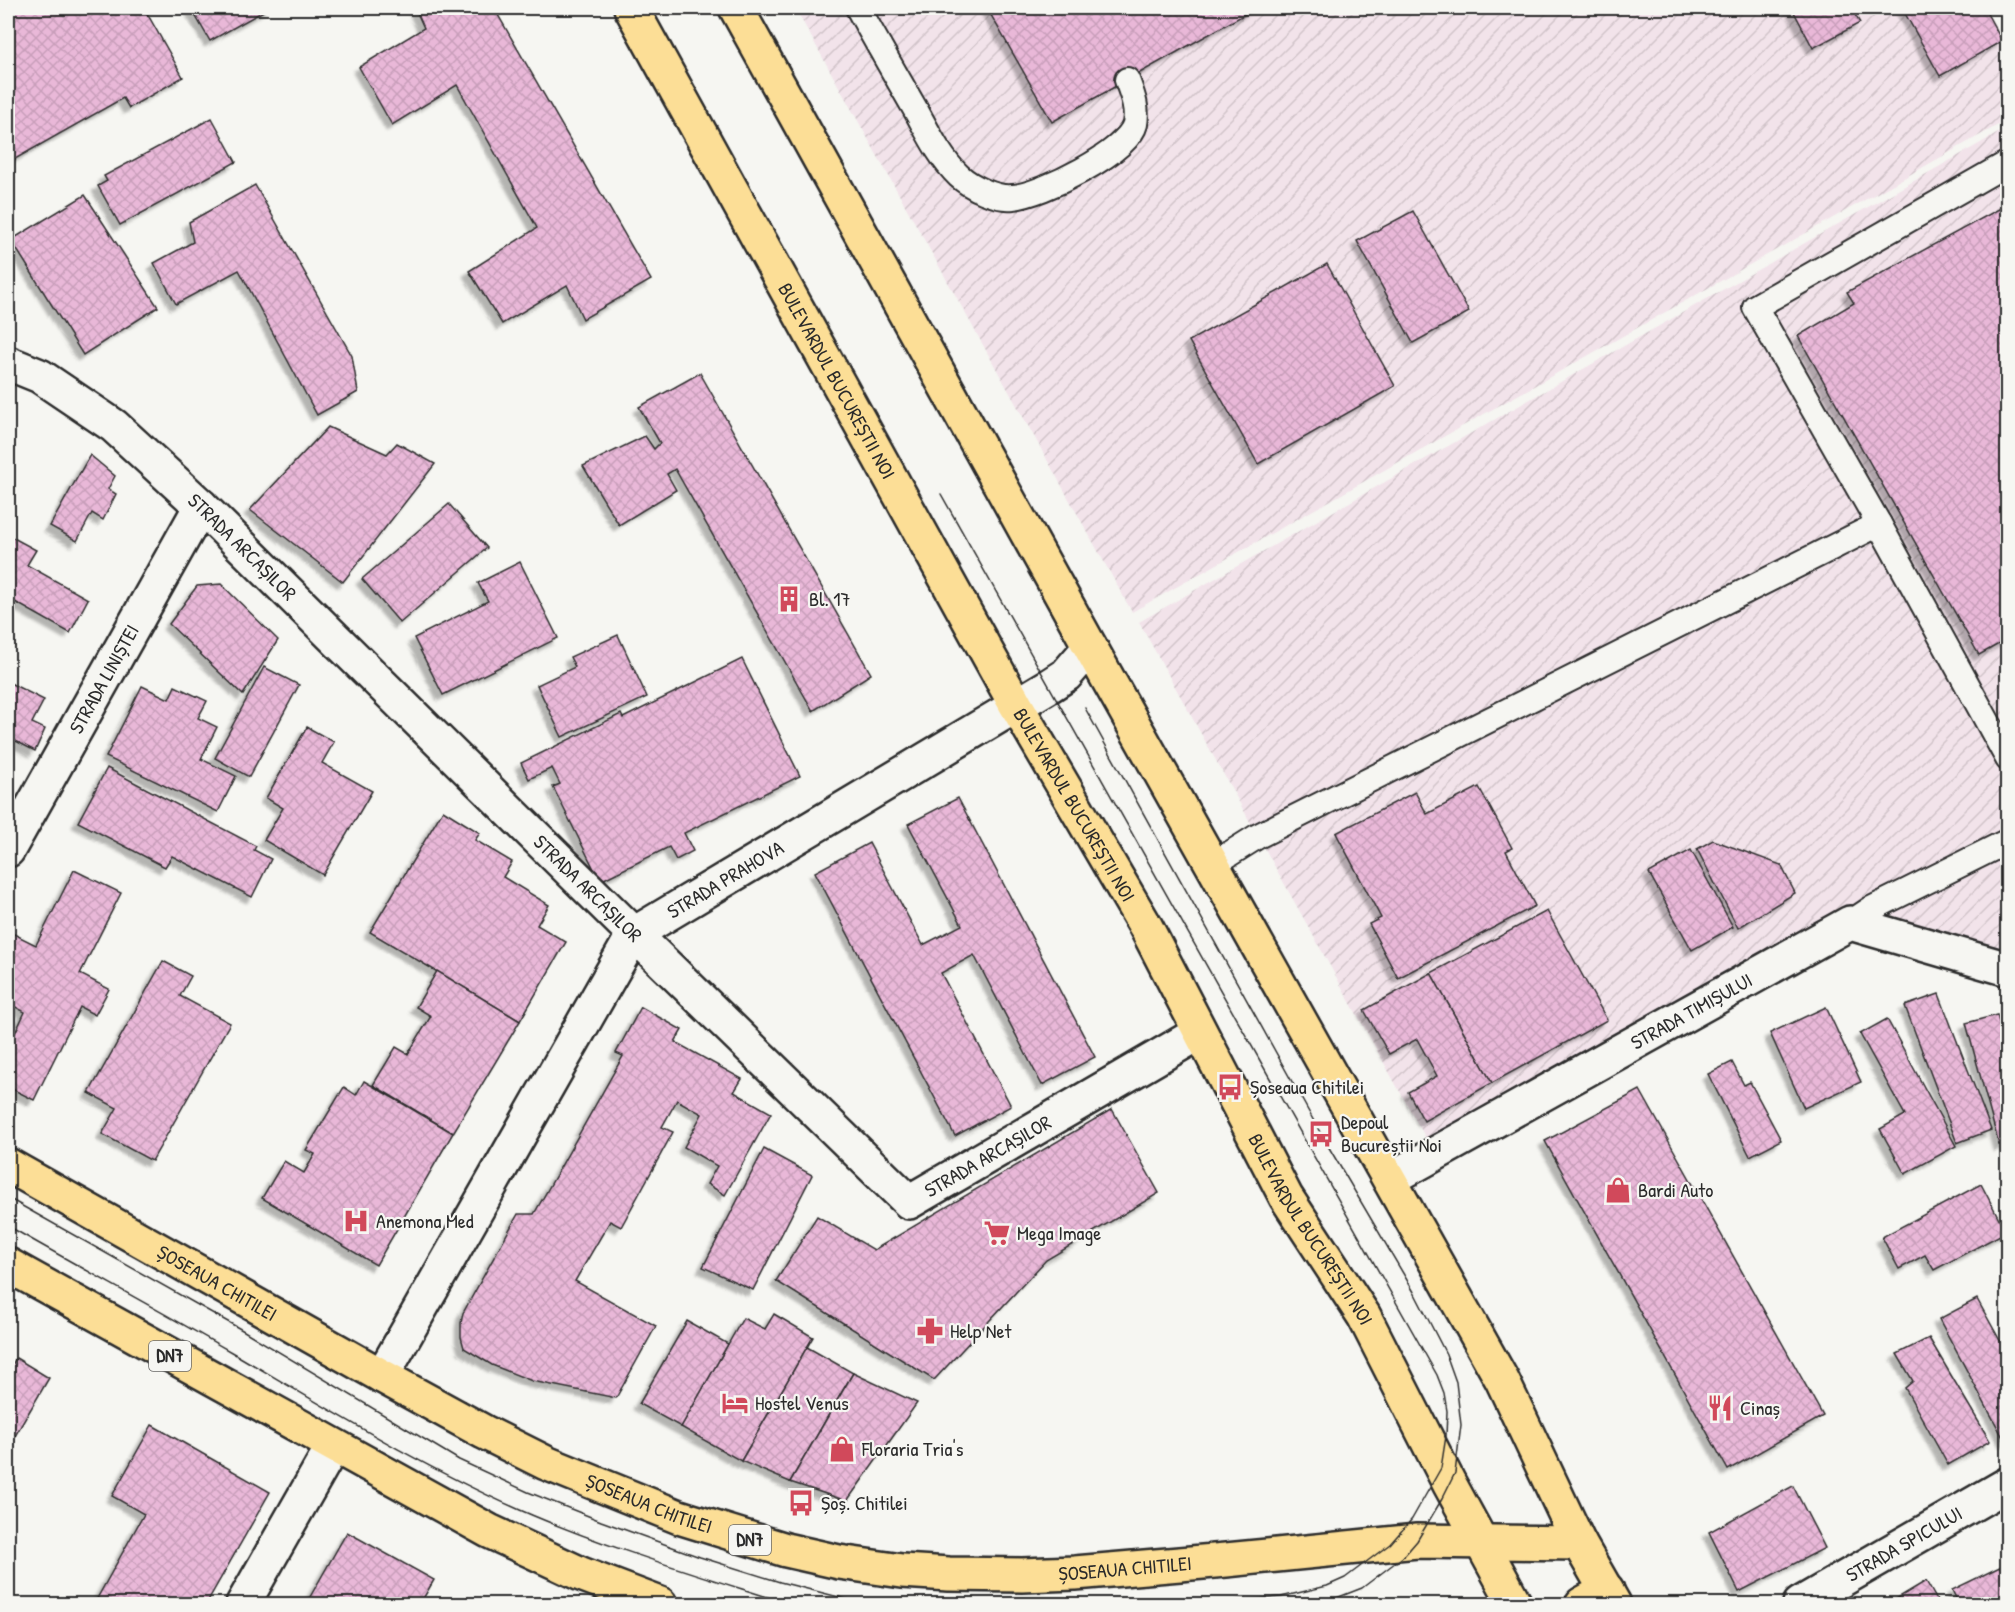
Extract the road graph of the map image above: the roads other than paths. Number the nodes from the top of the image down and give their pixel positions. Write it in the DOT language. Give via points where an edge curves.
graph roads {
  1 [pos="631,8"];
  2 [pos="736,8"];
  3 [pos="858,8"];
  4 [pos="1127,80"];
  5 [pos="2007,163"];
  6 [pos="8,363"];
  7 [pos="201,506"];
  8 [pos="1879,524"];
  9 [pos="1090,647"];
  10 [pos="1016,705"];
  11 [pos="2007,759"];
  12 [pos="2007,841"];
  13 [pos="8,850"];
  14 [pos="1212,865"];
  15 [pos="1850,923"];
  16 [pos="634,934"];
  17 [pos="2007,969"];
  18 [pos="1199,1033"];
  19 [pos="8,1165"];
  20 [pos="1390,1179"];
  21 [pos="8,1265"];
  22 [pos="382,1376"];
  23 [pos="333,1446"];
  24 [pos="2007,1484"];
  25 [pos="1481,1542"];
  26 [pos="1579,1543"];
  27 [pos="1601,1600"];
  28 [pos="243,1605"];
  29 [pos="660,1605"];
  30 [pos="1515,1605"];
  31 [pos="1800,1605"];
  1 -- 10 [label="main road, BULEVARDUL BUCUREȘTII NOI"];
  2 -- 9 [label="main road"];
  3 -- 4 [label="lane" via="937,147 960,177 987,193 1010,198 1048,188 1115,150 1135,126 1136,108"];
  5 -- 8 [label="lane" via="1755,307"];
  6 -- 7 [label="street, STRADA ARCAȘILOR" via="40,376 114,426"];
  7 -- 13 [label="street, STRADA LINIȘTEI"];
  7 -- 16 [label="street, STRADA ARCAȘILOR"];
  8 -- 11 [label="lane"];
  8 -- 14 [label="lane" via="1258,836"];
  9 -- 10 [label="street, STRADA PRAHOVA" via="1066,675"];
  9 -- 14 [label="main road"];
  10 -- 16 [label="street, STRADA PRAHOVA"];
  10 -- 18 [label="main road, BULEVARDUL BUCUREȘTII NOI" via="1146,927"];
  12 -- 15 [label="lane"];
  14 -- 20 [label="main road"];
  15 -- 17 [label="street"];
  15 -- 20 [label="street, STRADA TIMIȘULUI"];
  16 -- 18 [label="street, STRADA ARCAȘILOR" via="909,1202"];
  16 -- 22 [label="street, STRADA PRAHOVA"];
  18 -- 25 [label="main road, BULEVARDUL BUCUREȘTII NOI" via="1286,1197 1364,1316"];
  19 -- 22 [label="main road, ȘOSEAUA CHITILEI / DN7"];
  20 -- 26 [label="main road" via="1502,1380"];
  21 -- 23 [label="main road, DN7"];
  22 -- 25 [label="main road, ȘOSEAUA CHITILEI / DN7" via="546,1463 650,1506 741,1538 849,1563 902,1571 1022,1575 1417,1541"];
  23 -- 28 [label="street"];
  23 -- 29 [label="main road, DN7" via="489,1531"];
  24 -- 31 [label="street, STRADA SPICULUI"];
  25 -- 26 [label="main road, ȘOSEAUA CHITILEI / DN7"];
  25 -- 30 [label="main road, BULEVARDUL BUCUREȘTII NOI"];
  26 -- 27 [label="main road"];
}
